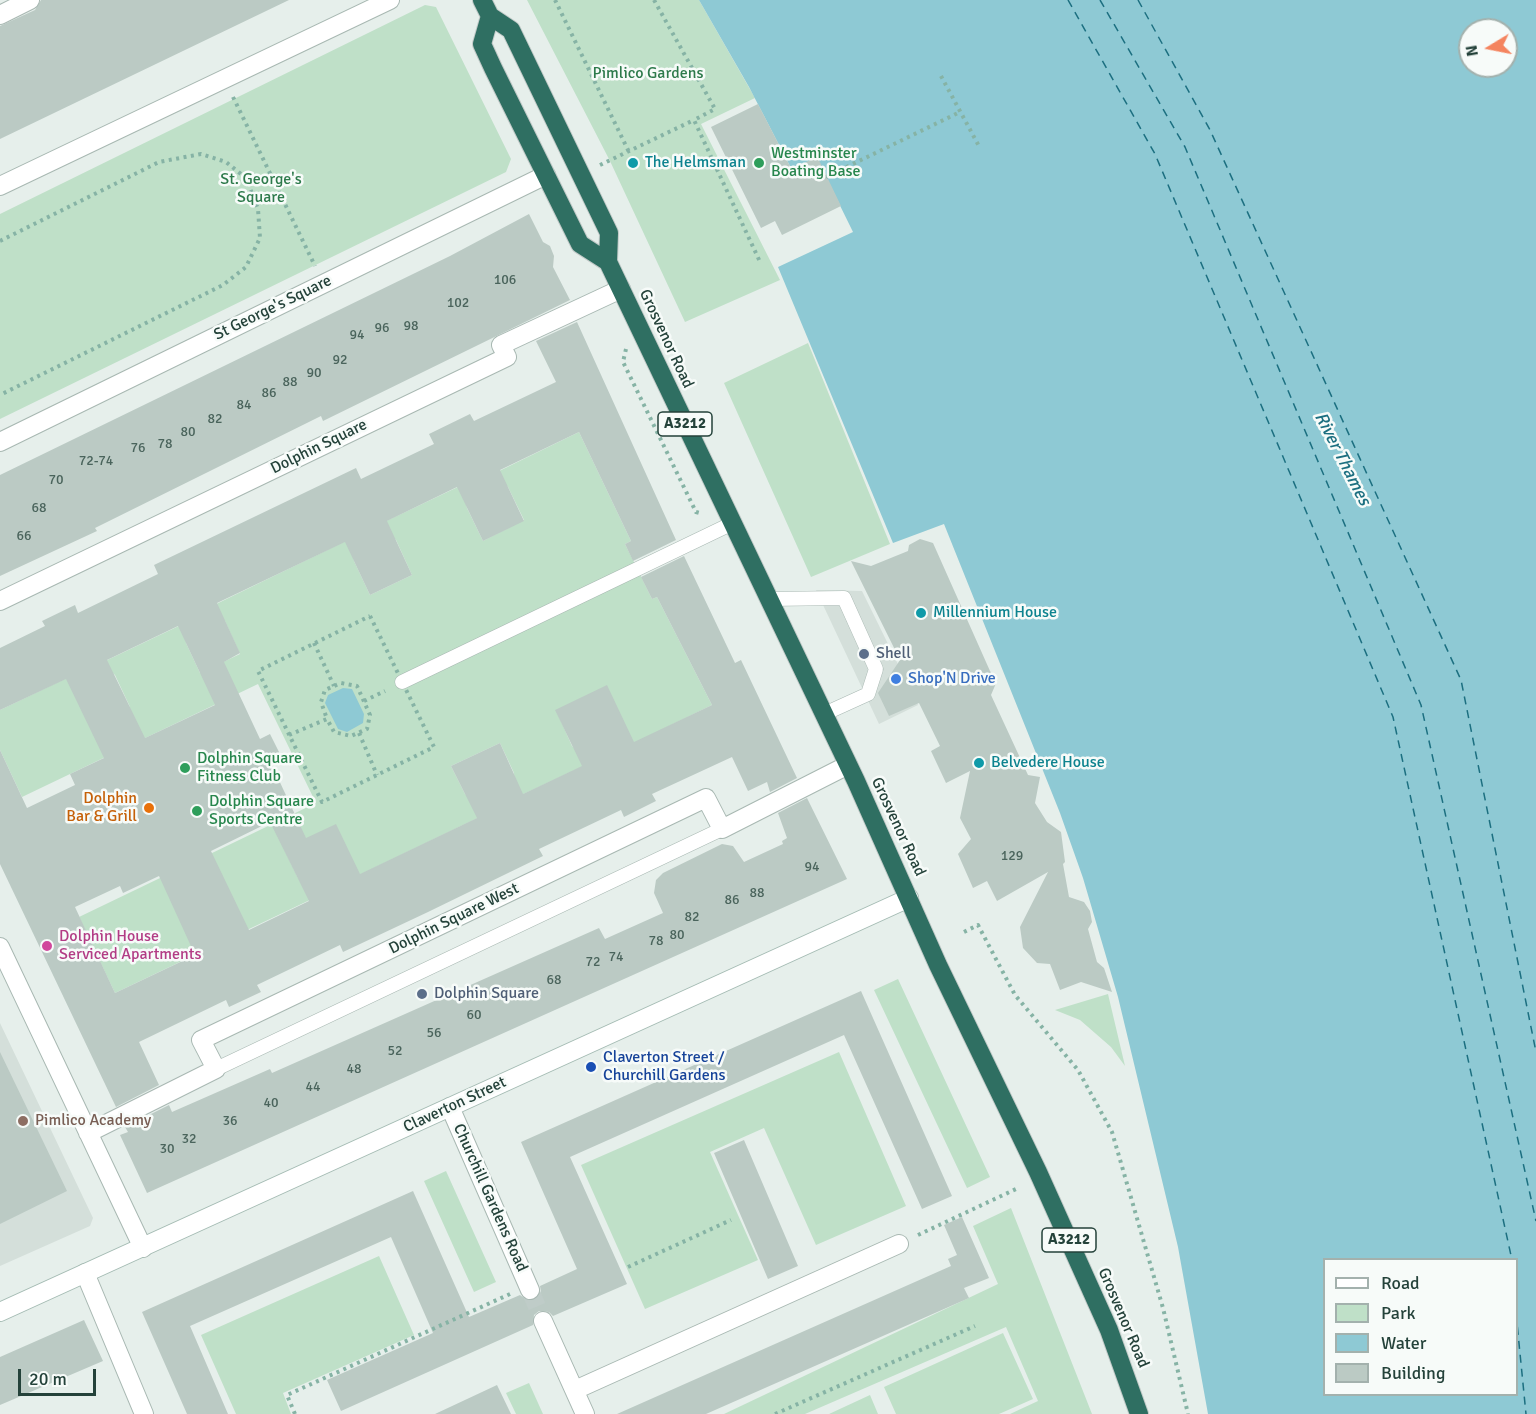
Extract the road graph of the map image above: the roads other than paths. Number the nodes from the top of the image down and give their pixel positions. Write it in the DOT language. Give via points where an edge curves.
graph roads {
  1 [pos="30,0"];
  2 [pos="390,0"];
  3 [pos="486,8"];
  4 [pos="0,15"];
  5 [pos="546,175"];
  6 [pos="0,186"];
  7 [pos="608,262"];
  8 [pos="621,289"];
  9 [pos="0,442"];
  10 [pos="733,523"];
  11 [pos="769,599"];
  12 [pos="0,601"];
  13 [pos="402,682"];
  14 [pos="824,714"];
  15 [pos="848,765"];
  16 [pos="722,830"];
  17 [pos="909,898"];
  18 [pos="0,947"];
  19 [pos="216,1069"];
  20 [pos="450,1107"];
  21 [pos="88,1133"];
  22 [pos="898,1244"];
  23 [pos="143,1248"];
  24 [pos="85,1273"];
  25 [pos="529,1288"];
  26 [pos="0,1312"];
  27 [pos="543,1321"];
  28 [pos="575,1390"];
  29 [pos="144,1414"];
  30 [pos="585,1414"];
  31 [pos="1139,1414"];
  1 -- 4 [label="street"];
  2 -- 6 [label="street"];
  3 -- 5 [label="highway, Grosvenor Road / A3212" via="482,44"];
  3 -- 7 [label="highway, Grosvenor Road / A3212" via="511,30 581,174 609,233"];
  5 -- 7 [label="highway, Grosvenor Road / A3212" via="580,244"];
  5 -- 9 [label="street, St George's Square"];
  7 -- 8 [label="highway, Grosvenor Road / A3212"];
  8 -- 10 [label="highway, Grosvenor Road / A3212"];
  8 -- 12 [label="street, Dolphin Square" via="501,345 507,357"];
  10 -- 11 [label="highway, Grosvenor Road / A3212"];
  10 -- 13 [label="lane"];
  11 -- 14 [label="highway, Grosvenor Road / A3212"];
  11 -- 14 [label="lane" via="843,598 876,669 868,694"];
  14 -- 15 [label="highway, Grosvenor Road / A3212"];
  15 -- 16 [label="street"];
  15 -- 17 [label="highway, Grosvenor Road / A3212"];
  16 -- 19 [label="lane" via="447,952"];
  16 -- 19 [label="street, Dolphin Square West" via="706,798 201,1040"];
  17 -- 20 [label="street, Claverton Street"];
  17 -- 31 [label="highway, Grosvenor Road / A3212" via="1104,1320"];
  18 -- 21 [label="street"];
  19 -- 21 [label="street"];
  20 -- 23 [label="street, Claverton Street"];
  20 -- 25 [label="street, Churchill Gardens Road"];
  21 -- 23 [label="street"];
  22 -- 28 [label="street"];
  23 -- 24 [label="street, Claverton Street"];
  24 -- 26 [label="street, Claverton Street"];
  24 -- 29 [label="street"];
  27 -- 28 [label="street"];
  28 -- 30 [label="street"];
}
